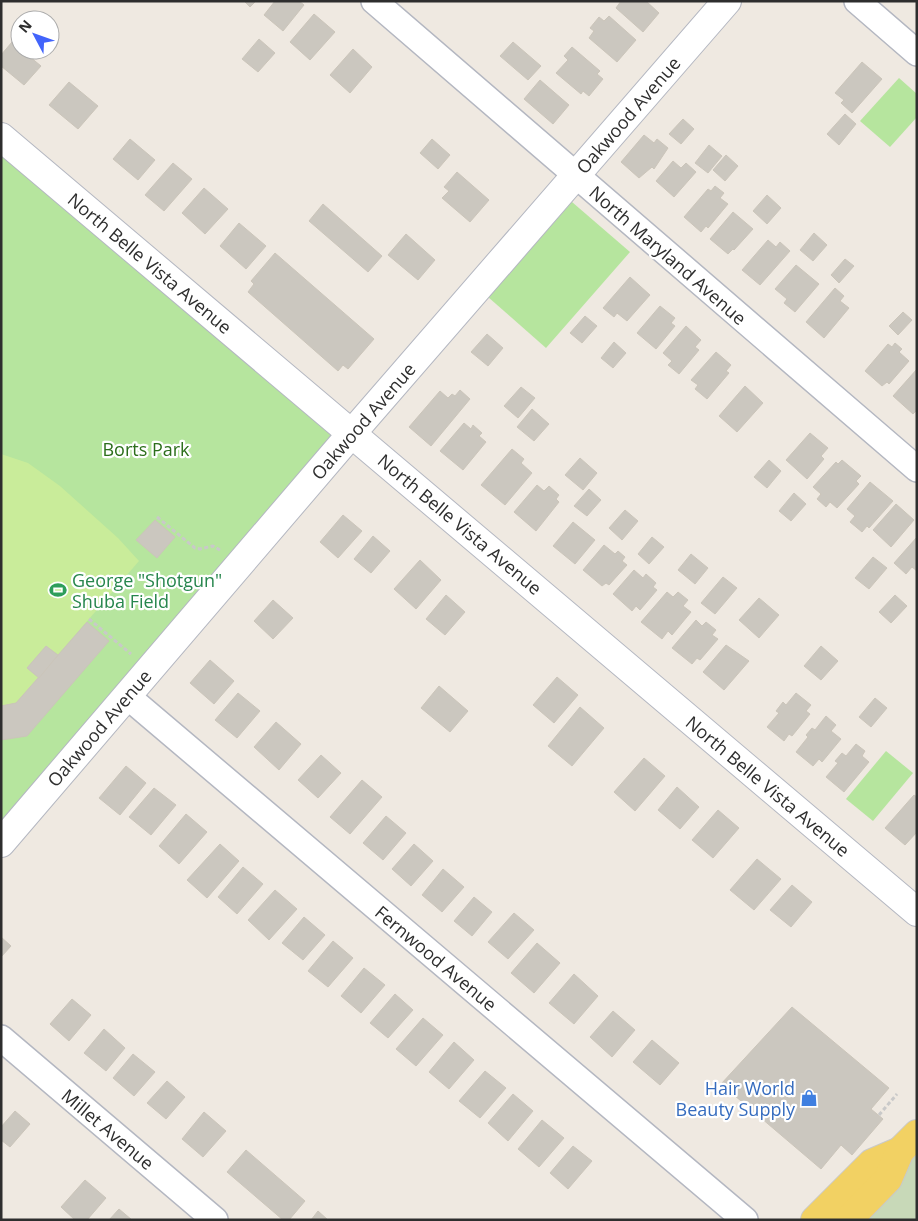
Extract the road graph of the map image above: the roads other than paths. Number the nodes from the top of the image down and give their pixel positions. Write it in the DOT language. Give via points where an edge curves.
graph roads {
  1 [pos="374,1"];
  2 [pos="727,1"];
  3 [pos="857,1"];
  4 [pos="917,53"];
  5 [pos="1,137"];
  6 [pos="576,175"];
  7 [pos="352,433"];
  8 [pos="917,469"];
  9 [pos="127,696"];
  10 [pos="1,843"];
  11 [pos="917,912"];
  12 [pos="1,1038"];
  13 [pos="908,1143"];
  14 [pos="215,1220"];
  15 [pos="744,1220"];
  16 [pos="815,1220"];
  17 [pos="848,1220"];
  1 -- 6 [label="street, North Maryland Avenue"];
  2 -- 6 [label="street, Oakwood Avenue"];
  3 -- 4 [label="street"];
  5 -- 7 [label="street, North Belle Vista Avenue"];
  6 -- 7 [label="street, Oakwood Avenue"];
  6 -- 8 [label="street, North Maryland Avenue"];
  7 -- 9 [label="street, Oakwood Avenue"];
  7 -- 11 [label="street, North Belle Vista Avenue"];
  9 -- 10 [label="street, Oakwood Avenue"];
  9 -- 15 [label="street, Fernwood Avenue"];
  12 -- 14 [label="street, Millet Avenue"];
  13 -- 16 [label="main road" via="872,1163"];
  13 -- 17 [label="main road" via="888,1179"];
}
